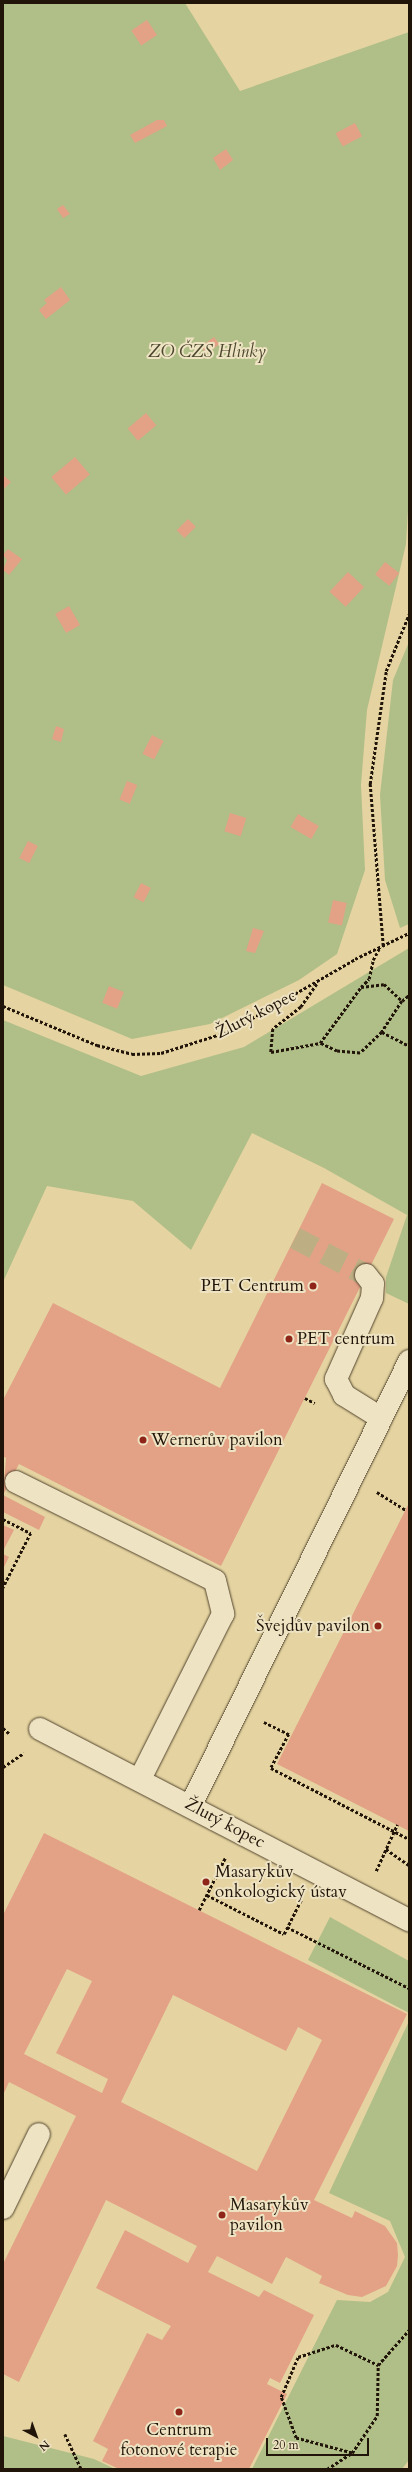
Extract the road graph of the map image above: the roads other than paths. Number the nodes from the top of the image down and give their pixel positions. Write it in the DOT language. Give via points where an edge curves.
graph roads {
  1 [pos="366,1275"];
  2 [pos="409,1361"];
  3 [pos="381,1418"];
  4 [pos="16,1482"];
  5 [pos="40,1729"];
  6 [pos="140,1779"];
  7 [pos="191,1805"];
  8 [pos="409,1920"];
  9 [pos="39,2134"];
  10 [pos="3,2208"];
  1 -- 3 [label="street" via="373,1284 372,1298 336,1379 344,1395"];
  2 -- 3 [label="street"];
  3 -- 7 [label="street"];
  4 -- 6 [label="street" via="215,1581 223,1614"];
  5 -- 6 [label="street, Žlutý kopec"];
  6 -- 7 [label="street, Žlutý kopec"];
  7 -- 8 [label="street, Žlutý kopec"];
  9 -- 10 [label="street"];
}
